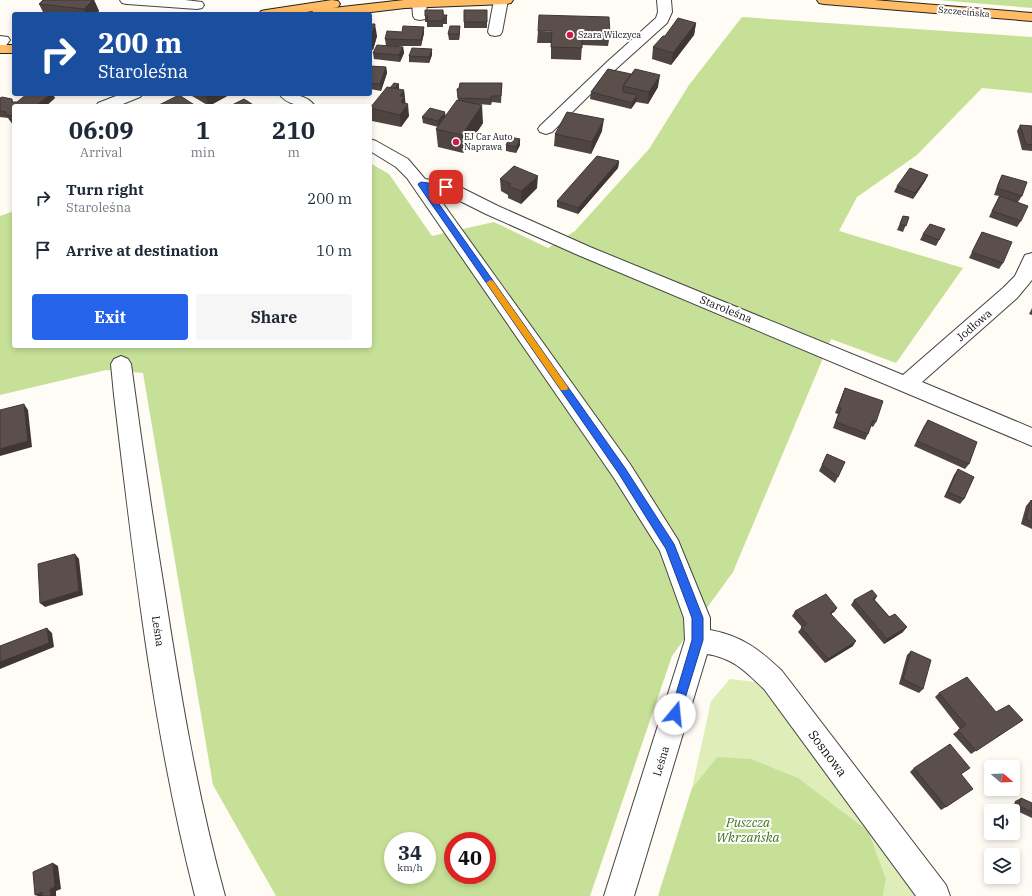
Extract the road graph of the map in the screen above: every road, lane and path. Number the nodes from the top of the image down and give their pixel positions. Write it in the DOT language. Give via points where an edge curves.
graph roads {
  1 [pos="127,0"];
  2 [pos="366,0"];
  3 [pos="500,0"];
  4 [pos="506,0"];
  5 [pos="664,0"];
  6 [pos="824,0"];
  7 [pos="197,5"];
  8 [pos="420,7"];
  9 [pos="280,12"];
  10 [pos="347,12"];
  11 [pos="1032,18"];
  12 [pos="496,32"];
  13 [pos="130,96"];
  14 [pos="290,96"];
  15 [pos="109,104"];
  16 [pos="304,104"];
  17 [pos="546,129"];
  18 [pos="372,145"];
  19 [pos="421,184"];
  20 [pos="1032,259"];
  21 [pos="121,364"];
  22 [pos="906,384"];
  23 [pos="1032,437"];
  24 [pos="698,640"];
  25 [pos="210,896"];
  26 [pos="619,896"];
  27 [pos="935,896"];
  1 -- 7 [label="street"];
  2 -- 9 [label="main road"];
  3 -- 4 [label="main road"];
  3 -- 8 [label="main road"];
  3 -- 12 [label="street"];
  5 -- 17 [label="street" via="665,12 662,20"];
  6 -- 11 [label="main road, Szczecińska"];
  8 -- 10 [label="main road"];
  13 -- 15 [label="street"];
  14 -- 16 [label="street"];
  18 -- 19 [label="street, Leśna" via="402,163"];
  19 -- 22 [label="street, Staroleśna" via="446,187 584,251"];
  19 -- 24 [label="street, Leśna" via="622,471 670,547 697,618"];
  20 -- 22 [label="street, Jodłowa" via="1023,279 1010,293"];
  21 -- 25 [label="street, Leśna" via="132,457 170,709 187,804"];
  22 -- 23 [label="street, Staroleśna"];
  24 -- 26 [label="street, Leśna"];
  24 -- 27 [label="street, Sosnowa" via="737,649 773,680"];
}
